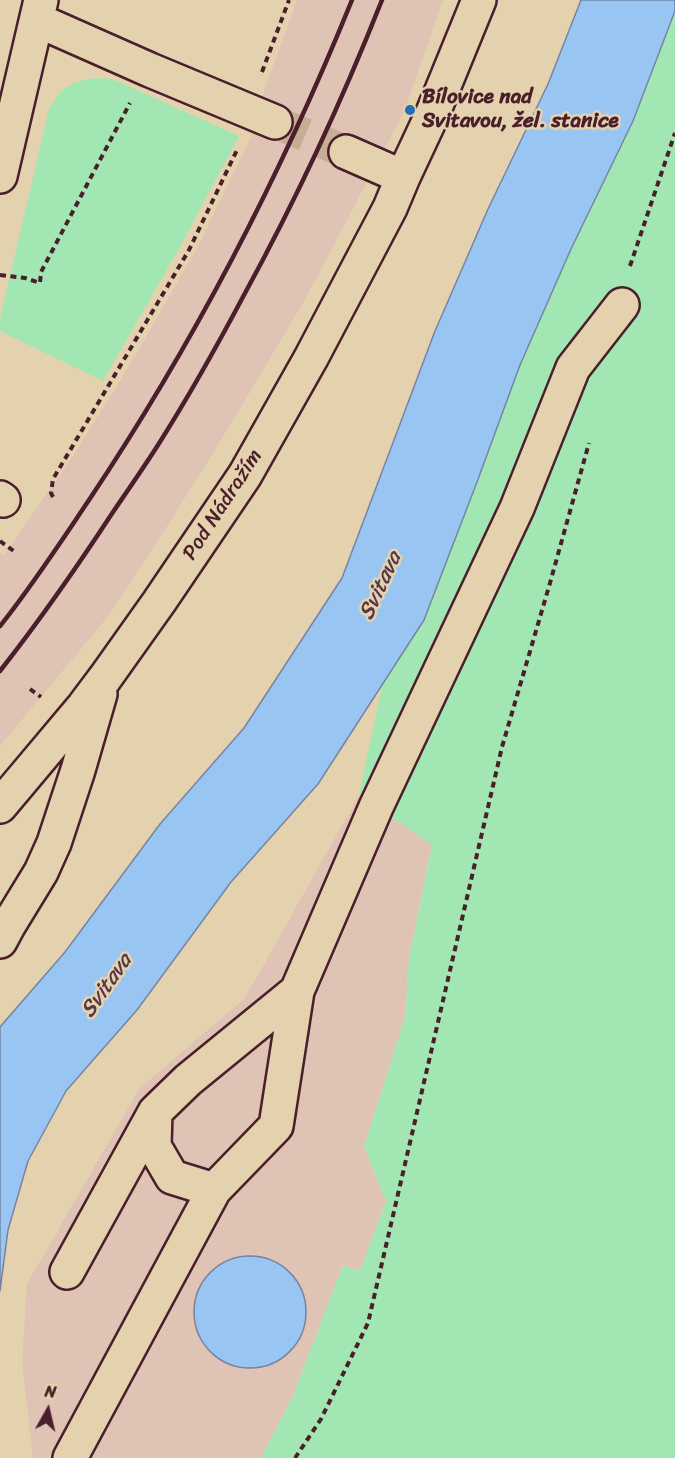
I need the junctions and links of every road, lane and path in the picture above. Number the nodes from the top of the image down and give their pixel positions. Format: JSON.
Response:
{"nodes":[{"id":1,"x":289,"y":0,"type":"edge"},
{"id":2,"x":479,"y":0,"type":"edge"},
{"id":3,"x":39,"y":10,"type":"edge"},
{"id":4,"x":135,"y":95,"type":"dead end"},
{"id":5,"x":261,"y":116,"type":"junction"},
{"id":6,"x":675,"y":133,"type":"edge"},
{"id":7,"x":346,"y":152,"type":"tunnel mouth"},
{"id":8,"x":0,"y":176,"type":"edge"},
{"id":9,"x":403,"y":177,"type":"junction"},
{"id":10,"x":0,"y":275,"type":"edge"},
{"id":11,"x":622,"y":305,"type":"joint"},
{"id":12,"x":590,"y":439,"type":"dead end"},
{"id":13,"x":53,"y":498,"type":"dead end"},
{"id":14,"x":0,"y":541,"type":"edge"},
{"id":15,"x":15,"y":552,"type":"dead end"},
{"id":16,"x":105,"y":678,"type":"junction"},
{"id":17,"x":0,"y":806,"type":"edge"},
{"id":18,"x":0,"y":941,"type":"edge"},
{"id":19,"x":297,"y":991,"type":"junction"},
{"id":20,"x":155,"y":1112,"type":"junction"},
{"id":21,"x":214,"y":1190,"type":"junction"},
{"id":22,"x":67,"y":1272,"type":"dead end"},
{"id":23,"x":70,"y":1458,"type":"edge"},
{"id":24,"x":295,"y":1458,"type":"edge"}],
"edges":[{"from":1,"to":5,"type":"path"},
{"from":2,"to":9,"type":"street","name":"Pod Nádražím"},
{"from":3,"to":5,"type":"street"},
{"from":3,"to":8,"type":"street"},
{"from":4,"to":10,"type":"path"},
{"from":5,"to":13,"type":"path"},
{"from":6,"to":11,"type":"path"},
{"from":7,"to":9,"type":"street"},
{"from":9,"to":16,"type":"street","name":"Pod Nádražím"},
{"from":11,"to":19,"type":"street"},
{"from":12,"to":24,"type":"path"},
{"from":14,"to":15,"type":"path"},
{"from":16,"to":17,"type":"street","name":"Pod Nádražím"},
{"from":16,"to":18,"type":"street"},
{"from":19,"to":20,"type":"street"},
{"from":19,"to":21,"type":"street"},
{"from":20,"to":21,"type":"street"},
{"from":20,"to":22,"type":"street"},
{"from":21,"to":23,"type":"street"}]}
